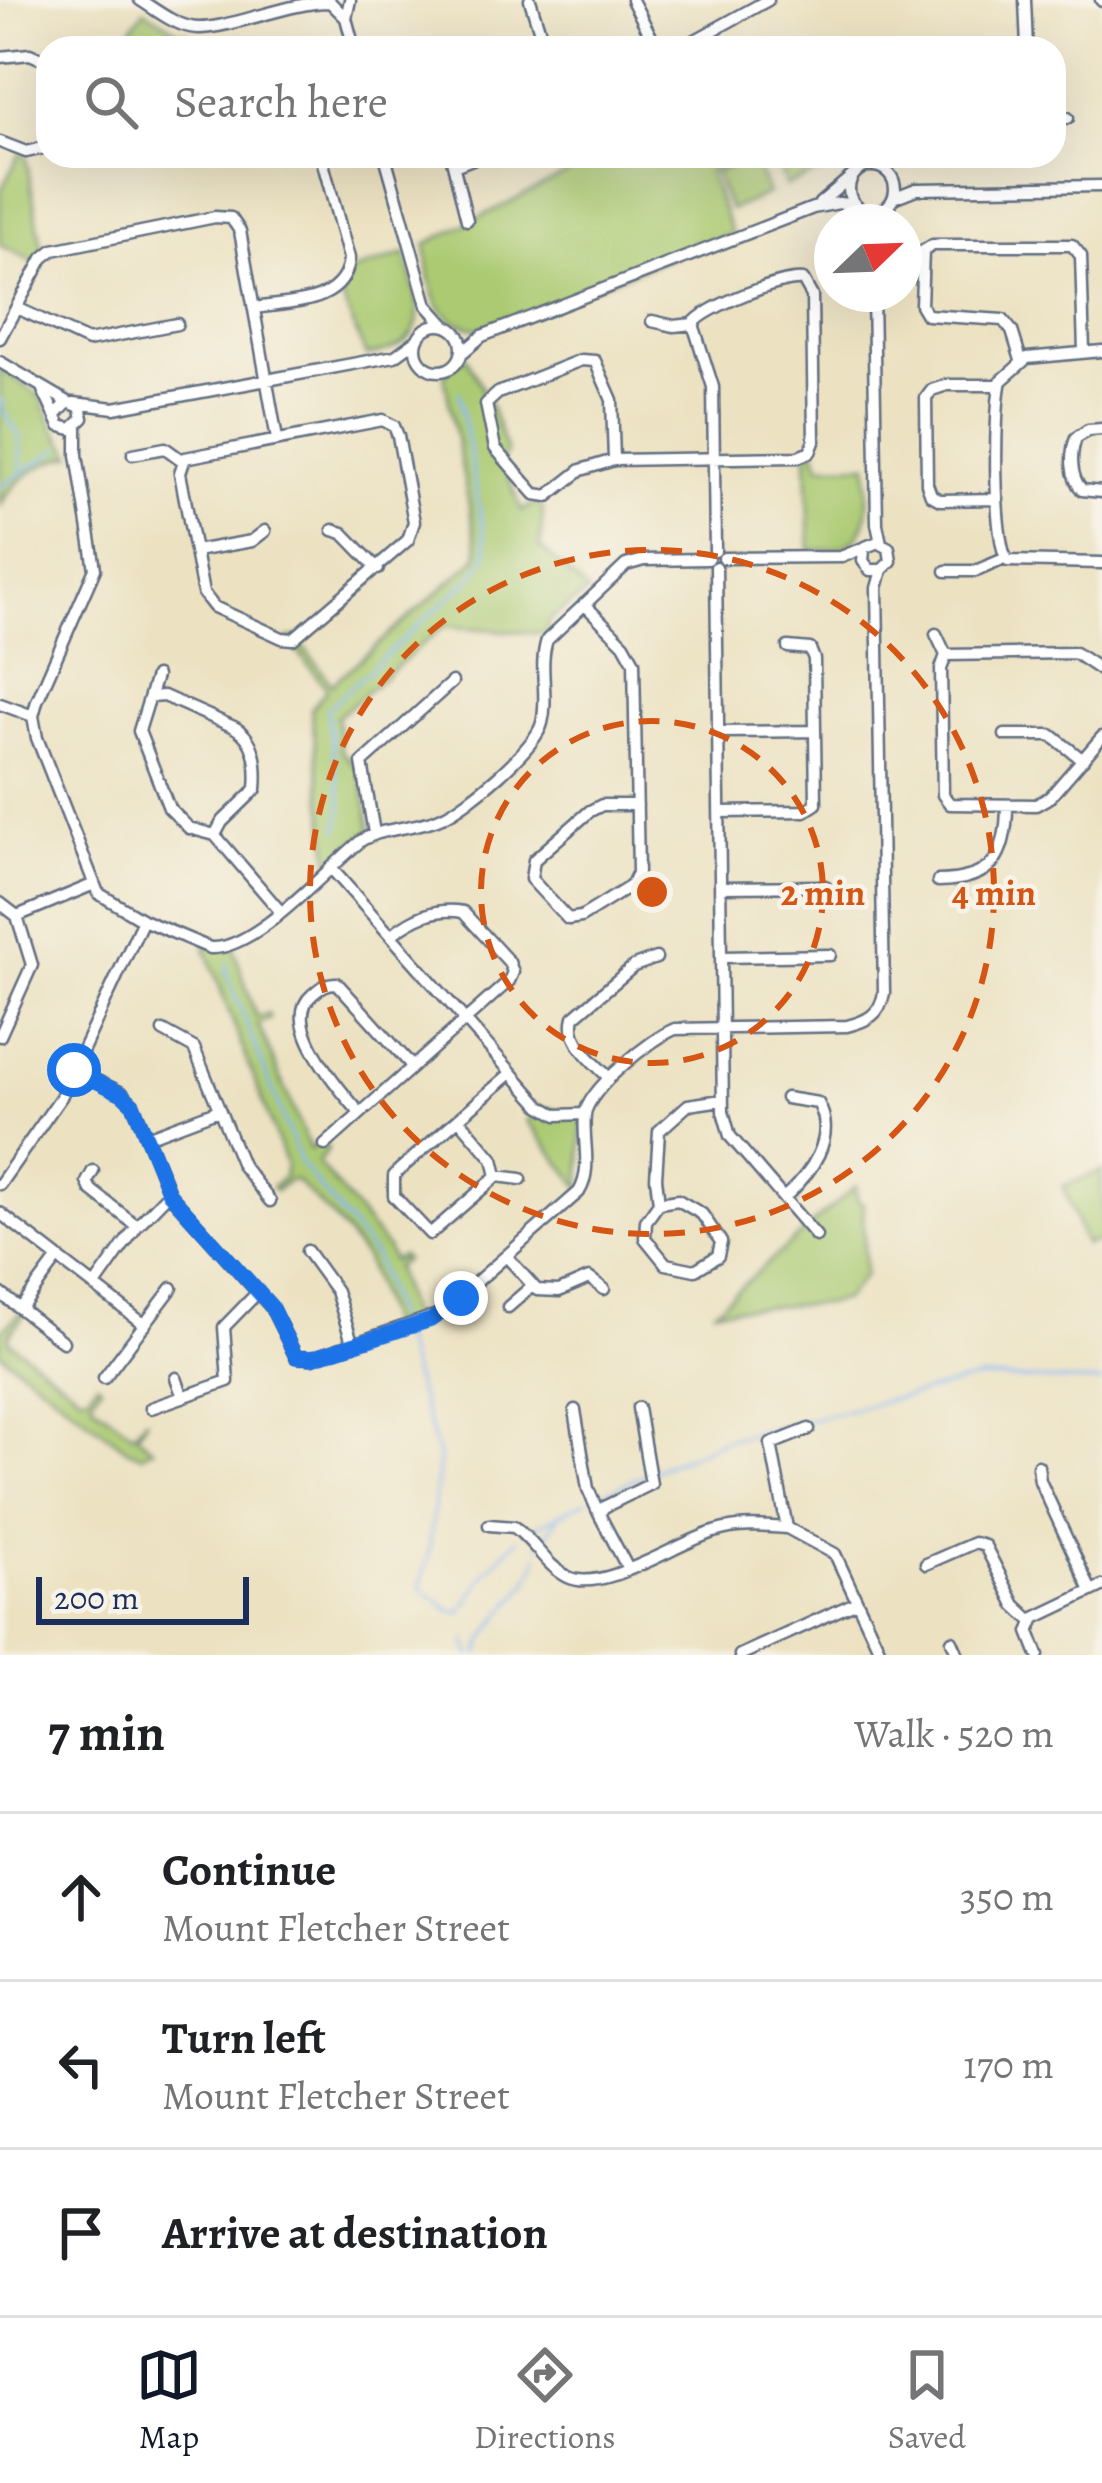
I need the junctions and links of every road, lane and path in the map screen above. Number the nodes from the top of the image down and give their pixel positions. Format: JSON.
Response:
{"nodes":[{"id":1,"x":140,"y":0,"type":"edge"},
{"id":2,"x":350,"y":0,"type":"edge"},
{"id":3,"x":530,"y":0,"type":"edge"},
{"id":4,"x":632,"y":0,"type":"edge"},
{"id":5,"x":768,"y":0,"type":"edge"},
{"id":6,"x":1025,"y":0,"type":"edge"},
{"id":7,"x":309,"y":1,"type":"edge"},
{"id":8,"x":330,"y":2,"type":"edge"},
{"id":9,"x":745,"y":6,"type":"edge"},
{"id":10,"x":346,"y":18,"type":"junction"},
{"id":11,"x":195,"y":29,"type":"junction"},
{"id":12,"x":195,"y":36,"type":"edge"},
{"id":13,"x":351,"y":36,"type":"edge"},
{"id":14,"x":541,"y":36,"type":"edge"},
{"id":15,"x":651,"y":36,"type":"edge"},
{"id":16,"x":699,"y":36,"type":"edge"},
{"id":17,"x":1026,"y":36,"type":"edge"},
{"id":18,"x":0,"y":57,"type":"edge"},
{"id":19,"x":36,"y":57,"type":"edge"},
{"id":20,"x":0,"y":142,"type":"edge"},
{"id":21,"x":36,"y":149,"type":"edge"},
{"id":22,"x":323,"y":168,"type":"edge"},
{"id":23,"x":388,"y":168,"type":"edge"},
{"id":24,"x":455,"y":168,"type":"edge"},
{"id":25,"x":868,"y":168,"type":"edge"},
{"id":26,"x":875,"y":168,"type":"edge"},
{"id":27,"x":854,"y":175,"type":"junction"},
{"id":28,"x":891,"y":177,"type":"junction"},
{"id":29,"x":1102,"y":186,"type":"edge"},
{"id":30,"x":916,"y":189,"type":"junction"},
{"id":31,"x":893,"y":198,"type":"junction"},
{"id":32,"x":861,"y":204,"type":"edge"},
{"id":33,"x":884,"y":204,"type":"edge"},
{"id":34,"x":813,"y":208,"type":"joint"},
{"id":35,"x":467,"y":220,"type":"dead end"},
{"id":36,"x":427,"y":305,"type":"junction"},
{"id":37,"x":16,"y":308,"type":"junction"},
{"id":38,"x":254,"y":308,"type":"junction"},
{"id":39,"x":873,"y":312,"type":"edge"},
{"id":40,"x":652,"y":321,"type":"dead end"},
{"id":41,"x":177,"y":323,"type":"dead end"},
{"id":42,"x":693,"y":324,"type":"junction"},
{"id":43,"x":450,"y":328,"type":"junction"},
{"id":44,"x":420,"y":335,"type":"junction"},
{"id":45,"x":482,"y":336,"type":"junction"},
{"id":46,"x":0,"y":338,"type":"edge"},
{"id":47,"x":1084,"y":351,"type":"junction"},
{"id":48,"x":1102,"y":351,"type":"edge"},
{"id":49,"x":461,"y":354,"type":"junction"},
{"id":50,"x":395,"y":356,"type":"junction"},
{"id":51,"x":1021,"y":360,"type":"junction"},
{"id":52,"x":0,"y":362,"type":"edge"},
{"id":53,"x":422,"y":364,"type":"junction"},
{"id":54,"x":267,"y":380,"type":"junction"},
{"id":55,"x":1000,"y":385,"type":"junction"},
{"id":56,"x":43,"y":390,"type":"junction"},
{"id":57,"x":71,"y":403,"type":"junction"},
{"id":58,"x":113,"y":407,"type":"junction"},
{"id":59,"x":56,"y":415,"type":"junction"},
{"id":60,"x":75,"y":426,"type":"junction"},
{"id":61,"x":1102,"y":429,"type":"edge"},
{"id":62,"x":277,"y":439,"type":"junction"},
{"id":63,"x":133,"y":454,"type":"dead end"},
{"id":64,"x":614,"y":460,"type":"junction"},
{"id":65,"x":183,"y":461,"type":"junction"},
{"id":66,"x":714,"y":461,"type":"junction"},
{"id":67,"x":1102,"y":492,"type":"edge"},
{"id":68,"x":998,"y":499,"type":"junction"},
{"id":69,"x":333,"y":530,"type":"dead end"},
{"id":70,"x":265,"y":531,"type":"dead end"},
{"id":71,"x":195,"y":551,"type":"junction"},
{"id":72,"x":872,"y":557,"type":"junction"},
{"id":73,"x":716,"y":559,"type":"junction"},
{"id":74,"x":1004,"y":559,"type":"junction"},
{"id":75,"x":1102,"y":563,"type":"edge"},
{"id":76,"x":378,"y":569,"type":"junction"},
{"id":77,"x":946,"y":571,"type":"dead end"},
{"id":78,"x":584,"y":604,"type":"junction"},
{"id":79,"x":936,"y":634,"type":"dead end"},
{"id":80,"x":788,"y":647,"type":"dead end"},
{"id":81,"x":946,"y":655,"type":"junction"},
{"id":82,"x":1102,"y":671,"type":"edge"},
{"id":83,"x":156,"y":676,"type":"dead end"},
{"id":84,"x":452,"y":682,"type":"dead end"},
{"id":85,"x":150,"y":697,"type":"junction"},
{"id":86,"x":0,"y":704,"type":"edge"},
{"id":87,"x":33,"y":716,"type":"junction"},
{"id":88,"x":815,"y":730,"type":"junction"},
{"id":89,"x":719,"y":732,"type":"junction"},
{"id":90,"x":1005,"y":735,"type":"dead end"},
{"id":91,"x":1102,"y":737,"type":"edge"},
{"id":92,"x":1083,"y":760,"type":"junction"},
{"id":93,"x":637,"y":805,"type":"junction"},
{"id":94,"x":1007,"y":805,"type":"junction"},
{"id":95,"x":720,"y":812,"type":"junction"},
{"id":96,"x":374,"y":833,"type":"junction"},
{"id":97,"x":214,"y":835,"type":"junction"},
{"id":98,"x":332,"y":868,"type":"junction"},
{"id":99,"x":938,"y":881,"type":"dead end"},
{"id":100,"x":92,"y":885,"type":"junction"},
{"id":101,"x":825,"y":886,"type":"dead end"},
{"id":102,"x":721,"y":887,"type":"junction"},
{"id":103,"x":0,"y":903,"type":"edge"},
{"id":104,"x":280,"y":911,"type":"junction"},
{"id":105,"x":17,"y":916,"type":"junction"},
{"id":106,"x":143,"y":920,"type":"junction"},
{"id":107,"x":391,"y":935,"type":"junction"},
{"id":108,"x":830,"y":955,"type":"dead end"},
{"id":109,"x":723,"y":957,"type":"junction"},
{"id":110,"x":656,"y":958,"type":"dead end"},
{"id":111,"x":464,"y":1020,"type":"junction"},
{"id":112,"x":723,"y":1028,"type":"junction"},
{"id":113,"x":163,"y":1031,"type":"dead end"},
{"id":114,"x":0,"y":1036,"type":"edge"},
{"id":115,"x":412,"y":1066,"type":"junction"},
{"id":116,"x":74,"y":1070,"type":"junction"},
{"id":117,"x":510,"y":1074,"type":"junction"},
{"id":118,"x":609,"y":1078,"type":"junction"},
{"id":119,"x":786,"y":1098,"type":"dead end"},
{"id":120,"x":722,"y":1100,"type":"junction"},
{"id":121,"x":219,"y":1110,"type":"junction"},
{"id":122,"x":359,"y":1112,"type":"junction"},
{"id":123,"x":584,"y":1114,"type":"junction"},
{"id":124,"x":459,"y":1119,"type":"junction"},
{"id":125,"x":147,"y":1137,"type":"junction"},
{"id":126,"x":325,"y":1145,"type":"dead end"},
{"id":127,"x":93,"y":1171,"type":"dead end"},
{"id":128,"x":497,"y":1176,"type":"junction"},
{"id":129,"x":520,"y":1179,"type":"dead end"},
{"id":130,"x":0,"y":1184,"type":"edge"},
{"id":131,"x":169,"y":1193,"type":"junction"},
{"id":132,"x":785,"y":1197,"type":"junction"},
{"id":133,"x":270,"y":1201,"type":"dead end"},
{"id":134,"x":659,"y":1203,"type":"junction"},
{"id":135,"x":0,"y":1213,"type":"edge"},
{"id":136,"x":137,"y":1226,"type":"junction"},
{"id":137,"x":816,"y":1236,"type":"dead end"},
{"id":138,"x":307,"y":1250,"type":"dead end"},
{"id":139,"x":507,"y":1257,"type":"junction"},
{"id":140,"x":58,"y":1258,"type":"junction"},
{"id":141,"x":95,"y":1284,"type":"junction"},
{"id":142,"x":531,"y":1287,"type":"junction"},
{"id":143,"x":172,"y":1288,"type":"dead end"},
{"id":144,"x":604,"y":1289,"type":"dead end"},
{"id":145,"x":258,"y":1292,"type":"junction"},
{"id":146,"x":0,"y":1293,"type":"edge"},
{"id":147,"x":508,"y":1307,"type":"dead end"},
{"id":148,"x":21,"y":1308,"type":"junction"},
{"id":149,"x":145,"y":1325,"type":"junction"},
{"id":150,"x":63,"y":1342,"type":"dead end"},
{"id":151,"x":353,"y":1345,"type":"junction"},
{"id":152,"x":104,"y":1378,"type":"dead end"},
{"id":153,"x":176,"y":1378,"type":"dead end"},
{"id":154,"x":229,"y":1378,"type":"junction"},
{"id":155,"x":244,"y":1384,"type":"dead end"},
{"id":156,"x":183,"y":1397,"type":"junction"},
{"id":157,"x":151,"y":1408,"type":"dead end"},
{"id":158,"x":638,"y":1408,"type":"dead end"},
{"id":159,"x":575,"y":1410,"type":"dead end"},
{"id":160,"x":809,"y":1429,"type":"dead end"},
{"id":161,"x":1038,"y":1466,"type":"dead end"},
{"id":162,"x":599,"y":1514,"type":"junction"},
{"id":163,"x":489,"y":1525,"type":"dead end"},
{"id":164,"x":788,"y":1528,"type":"junction"},
{"id":165,"x":926,"y":1564,"type":"dead end"},
{"id":166,"x":627,"y":1567,"type":"junction"},
{"id":167,"x":1096,"y":1588,"type":"edge"},
{"id":168,"x":857,"y":1602,"type":"junction"},
{"id":169,"x":1033,"y":1622,"type":"junction"},
{"id":170,"x":952,"y":1641,"type":"dead end"},
{"id":171,"x":740,"y":1655,"type":"edge"},
{"id":172,"x":882,"y":1655,"type":"edge"},
{"id":173,"x":958,"y":1655,"type":"edge"},
{"id":174,"x":1038,"y":1655,"type":"edge"}],
"edges":[{"from":1,"to":11,"type":"street"},
{"from":2,"to":8,"type":"street"},
{"from":2,"to":10,"type":"street"},
{"from":3,"to":14,"type":"street"},
{"from":4,"to":15,"type":"street"},
{"from":5,"to":9,"type":"street"},
{"from":6,"to":17,"type":"street"},
{"from":7,"to":8,"type":"street"},
{"from":7,"to":11,"type":"street"},
{"from":8,"to":10,"type":"street"},
{"from":9,"to":16,"type":"street"},
{"from":10,"to":13,"type":"street"},
{"from":11,"to":12,"type":"street"},
{"from":18,"to":19,"type":"street"},
{"from":20,"to":21,"type":"street"},
{"from":22,"to":38,"type":"street"},
{"from":23,"to":36,"type":"street"},
{"from":24,"to":35,"type":"street"},
{"from":25,"to":27,"type":"street"},
{"from":26,"to":28,"type":"street"},
{"from":27,"to":32,"type":"street"},
{"from":27,"to":34,"type":"street"},
{"from":28,"to":30,"type":"street"},
{"from":28,"to":31,"type":"street"},
{"from":29,"to":30,"type":"street"},
{"from":30,"to":31,"type":"street"},
{"from":31,"to":33,"type":"street"},
{"from":34,"to":45,"type":"street"},
{"from":36,"to":43,"type":"street"},
{"from":36,"to":44,"type":"street"},
{"from":37,"to":38,"type":"street"},
{"from":37,"to":41,"type":"street"},
{"from":37,"to":46,"type":"street"},
{"from":38,"to":54,"type":"street"},
{"from":39,"to":72,"type":"street"},
{"from":40,"to":42,"type":"street"},
{"from":42,"to":66,"type":"street"},
{"from":42,"to":66,"type":"street"},
{"from":43,"to":44,"type":"street"},
{"from":43,"to":45,"type":"street"},
{"from":43,"to":49,"type":"street"},
{"from":44,"to":50,"type":"street"},
{"from":44,"to":53,"type":"street"},
{"from":45,"to":49,"type":"street"},
{"from":47,"to":48,"type":"street"},
{"from":47,"to":51,"type":"street"},
{"from":47,"to":51,"type":"street"},
{"from":49,"to":53,"type":"street"},
{"from":50,"to":53,"type":"street"},
{"from":50,"to":54,"type":"street"},
{"from":51,"to":55,"type":"street"},
{"from":52,"to":56,"type":"street"},
{"from":54,"to":58,"type":"street"},
{"from":54,"to":62,"type":"street"},
{"from":55,"to":68,"type":"street"},
{"from":55,"to":68,"type":"street"},
{"from":56,"to":57,"type":"street"},
{"from":56,"to":59,"type":"street"},
{"from":57,"to":58,"type":"street"},
{"from":57,"to":59,"type":"street"},
{"from":57,"to":60,"type":"street"},
{"from":58,"to":60,"type":"street"},
{"from":59,"to":60,"type":"street"},
{"from":60,"to":87,"type":"street"},
{"from":61,"to":67,"type":"street"},
{"from":62,"to":65,"type":"street"},
{"from":62,"to":76,"type":"street"},
{"from":63,"to":65,"type":"street"},
{"from":64,"to":64,"type":"street"},
{"from":64,"to":66,"type":"street"},
{"from":65,"to":71,"type":"street"},
{"from":66,"to":73,"type":"street"},
{"from":68,"to":74,"type":"street"},
{"from":69,"to":76,"type":"street"},
{"from":70,"to":71,"type":"street"},
{"from":71,"to":76,"type":"street"},
{"from":72,"to":73,"type":"street"},
{"from":72,"to":112,"type":"street"},
{"from":73,"to":78,"type":"street"},
{"from":73,"to":89,"type":"street"},
{"from":74,"to":75,"type":"street"},
{"from":74,"to":77,"type":"street"},
{"from":78,"to":93,"type":"street"},
{"from":78,"to":96,"type":"street"},
{"from":79,"to":81,"type":"street"},
{"from":80,"to":88,"type":"street"},
{"from":81,"to":82,"type":"street"},
{"from":81,"to":94,"type":"street"},
{"from":83,"to":85,"type":"street"},
{"from":84,"to":96,"type":"street"},
{"from":85,"to":97,"type":"street"},
{"from":85,"to":97,"type":"street"},
{"from":86,"to":87,"type":"street"},
{"from":87,"to":100,"type":"street"},
{"from":88,"to":89,"type":"street"},
{"from":88,"to":95,"type":"street"},
{"from":89,"to":95,"type":"street"},
{"from":90,"to":92,"type":"street"},
{"from":91,"to":92,"type":"street"},
{"from":92,"to":94,"type":"street"},
{"from":93,"to":93,"type":"street"},
{"from":94,"to":99,"type":"street"},
{"from":95,"to":102,"type":"street"},
{"from":96,"to":98,"type":"street"},
{"from":97,"to":104,"type":"street"},
{"from":98,"to":104,"type":"street"},
{"from":98,"to":107,"type":"street"},
{"from":100,"to":105,"type":"street"},
{"from":100,"to":106,"type":"street"},
{"from":101,"to":102,"type":"street"},
{"from":102,"to":109,"type":"street"},
{"from":103,"to":105,"type":"street"},
{"from":104,"to":106,"type":"street"},
{"from":105,"to":114,"type":"street"},
{"from":106,"to":116,"type":"street"},
{"from":107,"to":111,"type":"street"},
{"from":107,"to":111,"type":"street"},
{"from":108,"to":109,"type":"street"},
{"from":109,"to":112,"type":"street"},
{"from":110,"to":118,"type":"street"},
{"from":111,"to":115,"type":"street"},
{"from":111,"to":117,"type":"street"},
{"from":112,"to":118,"type":"street"},
{"from":112,"to":120,"type":"street"},
{"from":113,"to":121,"type":"street"},
{"from":115,"to":122,"type":"street"},
{"from":115,"to":122,"type":"street"},
{"from":116,"to":125,"type":"street"},
{"from":116,"to":130,"type":"street"},
{"from":117,"to":123,"type":"street"},
{"from":117,"to":124,"type":"street"},
{"from":118,"to":123,"type":"street"},
{"from":119,"to":132,"type":"street"},
{"from":120,"to":132,"type":"street"},
{"from":120,"to":134,"type":"street"},
{"from":121,"to":125,"type":"street"},
{"from":121,"to":133,"type":"street"},
{"from":122,"to":126,"type":"street"},
{"from":123,"to":139,"type":"street"},
{"from":124,"to":128,"type":"street"},
{"from":124,"to":128,"type":"street"},
{"from":125,"to":131,"type":"street"},
{"from":127,"to":136,"type":"street"},
{"from":128,"to":129,"type":"street"},
{"from":131,"to":136,"type":"street"},
{"from":131,"to":145,"type":"street"},
{"from":132,"to":137,"type":"street"},
{"from":134,"to":134,"type":"street"},
{"from":135,"to":140,"type":"street"},
{"from":136,"to":141,"type":"street"},
{"from":138,"to":151,"type":"street"},
{"from":139,"to":142,"type":"street"},
{"from":139,"to":151,"type":"street"},
{"from":140,"to":141,"type":"street"},
{"from":140,"to":148,"type":"street"},
{"from":141,"to":149,"type":"street"},
{"from":142,"to":144,"type":"street"},
{"from":142,"to":147,"type":"street"},
{"from":143,"to":149,"type":"street"},
{"from":145,"to":151,"type":"street"},
{"from":145,"to":154,"type":"street"},
{"from":146,"to":148,"type":"street"},
{"from":148,"to":150,"type":"street"},
{"from":149,"to":152,"type":"street"},
{"from":153,"to":156,"type":"street"},
{"from":154,"to":155,"type":"street"},
{"from":154,"to":156,"type":"street"},
{"from":156,"to":157,"type":"street"},
{"from":158,"to":162,"type":"street"},
{"from":159,"to":162,"type":"street"},
{"from":160,"to":164,"type":"street"},
{"from":161,"to":167,"type":"street"},
{"from":162,"to":166,"type":"street"},
{"from":163,"to":166,"type":"street"},
{"from":164,"to":166,"type":"street"},
{"from":164,"to":168,"type":"street"},
{"from":165,"to":169,"type":"street"},
{"from":167,"to":169,"type":"street"},
{"from":168,"to":171,"type":"street"},
{"from":168,"to":172,"type":"street"},
{"from":169,"to":174,"type":"street"},
{"from":170,"to":173,"type":"street"}]}
